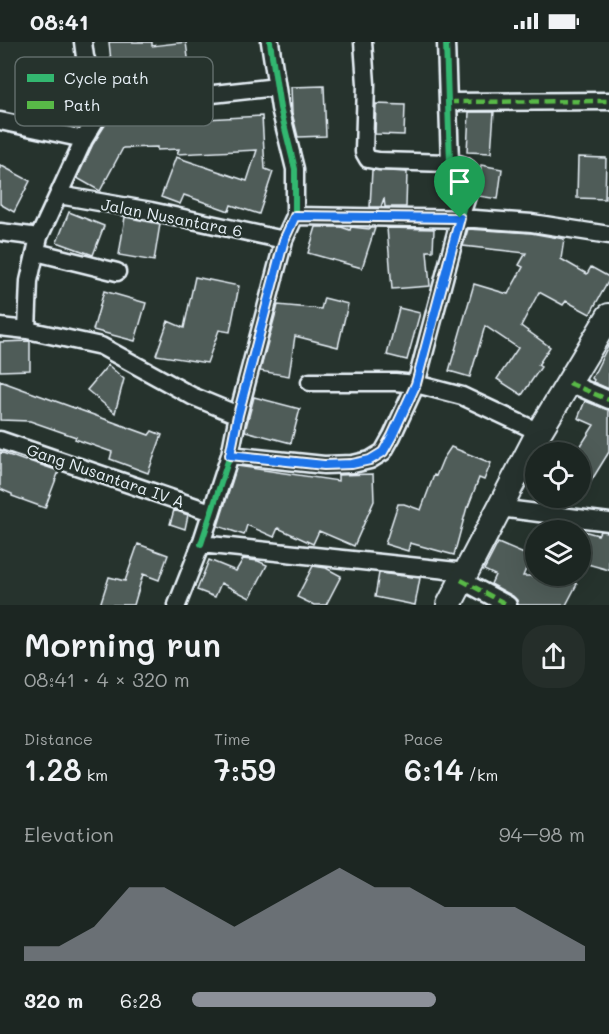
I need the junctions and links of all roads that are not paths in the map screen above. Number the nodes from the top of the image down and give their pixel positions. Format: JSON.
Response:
{"nodes":[{"id":1,"x":83,"y":42,"type":"edge"},
{"id":2,"x":270,"y":42,"type":"edge"},
{"id":3,"x":363,"y":42,"type":"edge"},
{"id":4,"x":446,"y":42,"type":"edge"},
{"id":5,"x":85,"y":57,"type":"edge"},
{"id":6,"x":277,"y":87,"type":"junction"},
{"id":7,"x":213,"y":94,"type":"edge"},
{"id":8,"x":609,"y":101,"type":"edge"},
{"id":9,"x":449,"y":102,"type":"junction"},
{"id":10,"x":0,"y":121,"type":"edge"},
{"id":11,"x":15,"y":124,"type":"edge"},
{"id":12,"x":23,"y":126,"type":"edge"},
{"id":13,"x":92,"y":126,"type":"edge"},
{"id":14,"x":84,"y":139,"type":"junction"},
{"id":15,"x":450,"y":163,"type":"junction"},
{"id":16,"x":58,"y":195,"type":"junction"},
{"id":17,"x":295,"y":216,"type":"junction"},
{"id":18,"x":460,"y":218,"type":"junction"},
{"id":19,"x":0,"y":232,"type":"edge"},
{"id":20,"x":609,"y":235,"type":"edge"},
{"id":21,"x":284,"y":240,"type":"junction"},
{"id":22,"x":37,"y":244,"type":"junction"},
{"id":23,"x":117,"y":273,"type":"dead end"},
{"id":24,"x":609,"y":316,"type":"edge"},
{"id":25,"x":0,"y":327,"type":"edge"},
{"id":26,"x":27,"y":330,"type":"junction"},
{"id":27,"x":310,"y":382,"type":"dead end"},
{"id":28,"x":569,"y":382,"type":"junction"},
{"id":29,"x":416,"y":384,"type":"junction"},
{"id":30,"x":609,"y":400,"type":"edge"},
{"id":31,"x":238,"y":415,"type":"junction"},
{"id":32,"x":539,"y":432,"type":"junction"},
{"id":33,"x":0,"y":440,"type":"edge"},
{"id":34,"x":230,"y":455,"type":"junction"},
{"id":35,"x":499,"y":508,"type":"junction"},
{"id":36,"x":211,"y":512,"type":"junction"},
{"id":37,"x":609,"y":522,"type":"edge"},
{"id":38,"x":201,"y":544,"type":"junction"},
{"id":39,"x":464,"y":576,"type":"junction"},
{"id":40,"x":177,"y":605,"type":"edge"},
{"id":41,"x":449,"y":605,"type":"edge"},
{"id":42,"x":508,"y":605,"type":"edge"}],
"edges":[{"from":1,"to":5,"type":"street"},
{"from":2,"to":6,"type":"street"},
{"from":3,"to":15,"type":"street"},
{"from":4,"to":9,"type":"street"},
{"from":6,"to":7,"type":"street"},
{"from":6,"to":17,"type":"street"},
{"from":8,"to":9,"type":"street"},
{"from":9,"to":15,"type":"street"},
{"from":10,"to":11,"type":"street"},
{"from":12,"to":14,"type":"street"},
{"from":13,"to":14,"type":"street"},
{"from":14,"to":16,"type":"street"},
{"from":15,"to":18,"type":"street"},
{"from":16,"to":21,"type":"street","name":"Jalan Nusantara 6"},
{"from":16,"to":22,"type":"street"},
{"from":17,"to":18,"type":"street"},
{"from":17,"to":21,"type":"street"},
{"from":18,"to":20,"type":"street"},
{"from":18,"to":29,"type":"street"},
{"from":19,"to":22,"type":"street"},
{"from":21,"to":31,"type":"street"},
{"from":22,"to":23,"type":"street"},
{"from":22,"to":26,"type":"street"},
{"from":24,"to":28,"type":"street"},
{"from":25,"to":26,"type":"street"},
{"from":26,"to":31,"type":"street"},
{"from":27,"to":29,"type":"street"},
{"from":28,"to":30,"type":"street"},
{"from":28,"to":32,"type":"street"},
{"from":29,"to":32,"type":"street"},
{"from":29,"to":34,"type":"street"},
{"from":31,"to":34,"type":"street"},
{"from":32,"to":35,"type":"street"},
{"from":33,"to":36,"type":"street","name":"Gang Nusantara IV A"},
{"from":34,"to":36,"type":"street"},
{"from":35,"to":37,"type":"street"},
{"from":35,"to":39,"type":"street"},
{"from":36,"to":38,"type":"street"},
{"from":38,"to":39,"type":"street"},
{"from":38,"to":40,"type":"street"},
{"from":39,"to":41,"type":"street"},
{"from":39,"to":42,"type":"street"}]}
